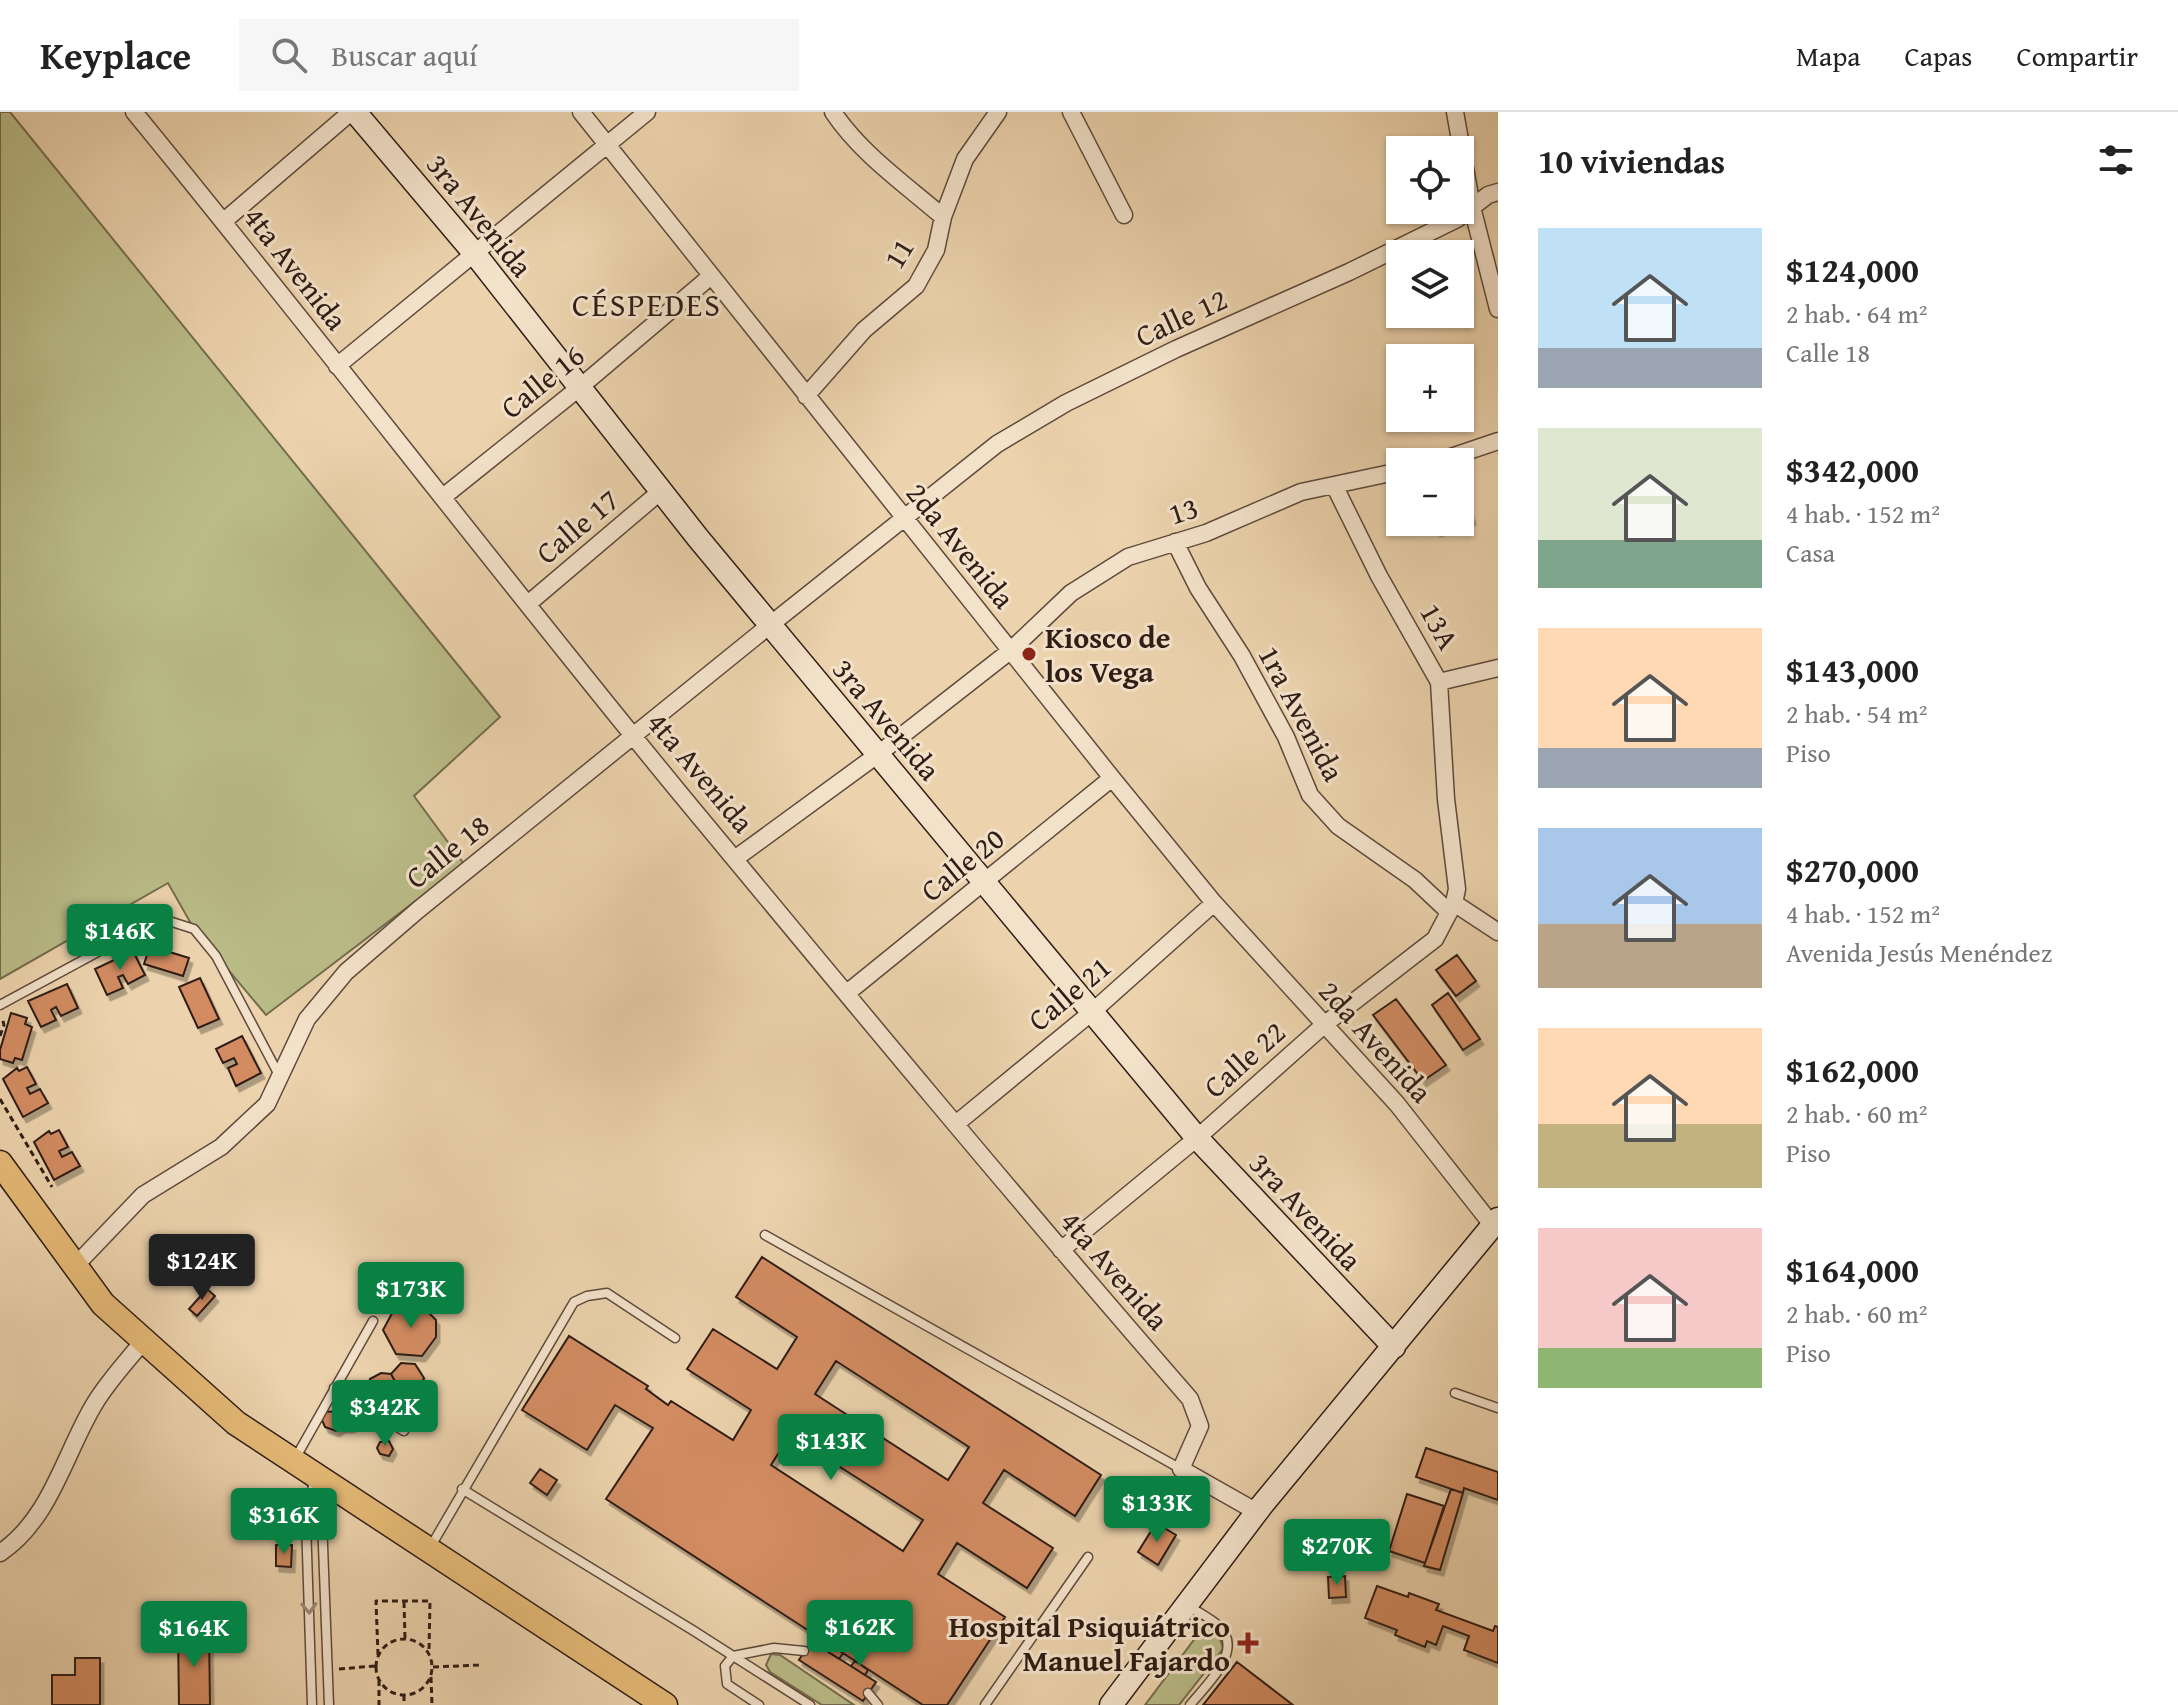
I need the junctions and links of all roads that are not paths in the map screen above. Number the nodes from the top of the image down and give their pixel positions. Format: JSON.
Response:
{"nodes":[{"id":1,"x":134,"y":112,"type":"edge"},
{"id":2,"x":353,"y":112,"type":"edge"},
{"id":3,"x":581,"y":112,"type":"edge"},
{"id":4,"x":647,"y":112,"type":"edge"},
{"id":5,"x":833,"y":112,"type":"edge"},
{"id":6,"x":998,"y":112,"type":"edge"},
{"id":7,"x":1071,"y":112,"type":"edge"},
{"id":8,"x":1455,"y":112,"type":"edge"},
{"id":9,"x":1459,"y":136,"type":"edge"},
{"id":10,"x":608,"y":145,"type":"junction"},
{"id":11,"x":1498,"y":192,"type":"edge"},
{"id":12,"x":1474,"y":206,"type":"edge"},
{"id":13,"x":1124,"y":215,"type":"dead end"},
{"id":14,"x":1474,"y":215,"type":"edge"},
{"id":15,"x":943,"y":217,"type":"junction"},
{"id":16,"x":224,"y":221,"type":"junction"},
{"id":17,"x":1447,"y":224,"type":"edge"},
{"id":18,"x":475,"y":254,"type":"junction"},
{"id":19,"x":711,"y":276,"type":"junction"},
{"id":20,"x":1498,"y":309,"type":"edge"},
{"id":21,"x":337,"y":366,"type":"junction"},
{"id":22,"x":579,"y":388,"type":"junction"},
{"id":23,"x":806,"y":396,"type":"junction"},
{"id":24,"x":1498,"y":441,"type":"edge"},
{"id":25,"x":1474,"y":449,"type":"edge"},
{"id":26,"x":1386,"y":474,"type":"edge"},
{"id":27,"x":1334,"y":485,"type":"junction"},
{"id":28,"x":661,"y":491,"type":"junction"},
{"id":29,"x":443,"y":497,"type":"junction"},
{"id":30,"x":904,"y":520,"type":"junction"},
{"id":31,"x":1175,"y":542,"type":"junction"},
{"id":32,"x":529,"y":603,"type":"junction"},
{"id":33,"x":770,"y":625,"type":"junction"},
{"id":34,"x":1010,"y":651,"type":"junction"},
{"id":35,"x":1498,"y":668,"type":"edge"},
{"id":36,"x":1439,"y":682,"type":"junction"},
{"id":37,"x":634,"y":736,"type":"junction"},
{"id":38,"x":877,"y":755,"type":"junction"},
{"id":39,"x":1112,"y":778,"type":"junction"},
{"id":40,"x":736,"y":858,"type":"junction"},
{"id":41,"x":984,"y":883,"type":"junction"},
{"id":42,"x":1214,"y":903,"type":"junction"},
{"id":43,"x":1452,"y":907,"type":"junction"},
{"id":44,"x":1498,"y":932,"type":"edge"},
{"id":45,"x":847,"y":993,"type":"junction"},
{"id":46,"x":0,"y":1005,"type":"edge"},
{"id":47,"x":1092,"y":1012,"type":"junction"},
{"id":48,"x":1325,"y":1024,"type":"junction"},
{"id":49,"x":280,"y":1078,"type":"junction"},
{"id":50,"x":957,"y":1123,"type":"junction"},
{"id":51,"x":1197,"y":1138,"type":"junction"},
{"id":52,"x":0,"y":1163,"type":"edge"},
{"id":53,"x":1495,"y":1222,"type":"edge"},
{"id":54,"x":765,"y":1235,"type":"dead end"},
{"id":55,"x":1061,"y":1250,"type":"junction"},
{"id":56,"x":75,"y":1266,"type":"junction"},
{"id":57,"x":373,"y":1321,"type":"dead end"},
{"id":58,"x":675,"y":1338,"type":"dead end"},
{"id":59,"x":145,"y":1339,"type":"junction"},
{"id":60,"x":1394,"y":1347,"type":"junction"},
{"id":61,"x":334,"y":1388,"type":"junction"},
{"id":62,"x":1455,"y":1393,"type":"dead end"},
{"id":63,"x":1498,"y":1408,"type":"edge"},
{"id":64,"x":404,"y":1431,"type":"dead end"},
{"id":65,"x":294,"y":1461,"type":"junction"},
{"id":66,"x":1181,"y":1469,"type":"junction"},
{"id":67,"x":322,"y":1480,"type":"junction"},
{"id":68,"x":462,"y":1489,"type":"junction"},
{"id":69,"x":1257,"y":1512,"type":"junction"},
{"id":70,"x":429,"y":1550,"type":"junction"},
{"id":71,"x":0,"y":1553,"type":"edge"},
{"id":72,"x":1088,"y":1557,"type":"dead end"},
{"id":73,"x":1187,"y":1605,"type":"junction"},
{"id":74,"x":804,"y":1651,"type":"dead end"},
{"id":75,"x":733,"y":1656,"type":"junction"},
{"id":76,"x":868,"y":1693,"type":"dead end"},
{"id":77,"x":312,"y":1705,"type":"edge"},
{"id":78,"x":329,"y":1705,"type":"edge"},
{"id":79,"x":665,"y":1705,"type":"edge"},
{"id":80,"x":759,"y":1705,"type":"edge"},
{"id":81,"x":810,"y":1705,"type":"edge"},
{"id":82,"x":878,"y":1705,"type":"edge"},
{"id":83,"x":985,"y":1705,"type":"edge"},
{"id":84,"x":1111,"y":1705,"type":"edge"},
{"id":85,"x":1190,"y":1705,"type":"edge"}],
"edges":[{"from":1,"to":16,"type":"street","name":"4ta Avenida"},
{"from":2,"to":16,"type":"street"},
{"from":2,"to":18,"type":"street","name":"3ra Avenida"},
{"from":3,"to":10,"type":"street","name":"2da Avenida"},
{"from":4,"to":10,"type":"street"},
{"from":5,"to":15,"type":"street"},
{"from":6,"to":15,"type":"street","name":"11"},
{"from":7,"to":13,"type":"street"},
{"from":8,"to":9,"type":"street"},
{"from":10,"to":18,"type":"street"},
{"from":10,"to":19,"type":"street","name":"2da Avenida"},
{"from":11,"to":12,"type":"street","name":"Calle 12"},
{"from":14,"to":20,"type":"street"},
{"from":15,"to":23,"type":"street","name":"11"},
{"from":16,"to":21,"type":"street","name":"4ta Avenida"},
{"from":17,"to":30,"type":"street","name":"Calle 12"},
{"from":18,"to":21,"type":"street"},
{"from":18,"to":22,"type":"street","name":"3ra Avenida"},
{"from":19,"to":22,"type":"street","name":"Calle 16"},
{"from":19,"to":23,"type":"street","name":"2da Avenida"},
{"from":21,"to":29,"type":"street","name":"4ta Avenida"},
{"from":22,"to":28,"type":"street","name":"3ra Avenida"},
{"from":22,"to":29,"type":"street","name":"Calle 16"},
{"from":23,"to":30,"type":"street","name":"2da Avenida"},
{"from":24,"to":25,"type":"street"},
{"from":26,"to":27,"type":"street","name":"13"},
{"from":27,"to":31,"type":"street","name":"13"},
{"from":27,"to":36,"type":"street","name":"13A"},
{"from":28,"to":32,"type":"street","name":"Calle 17"},
{"from":28,"to":33,"type":"street","name":"3ra Avenida"},
{"from":29,"to":32,"type":"street","name":"4ta Avenida"},
{"from":30,"to":33,"type":"street","name":"Calle 18"},
{"from":30,"to":34,"type":"street","name":"2da Avenida"},
{"from":31,"to":34,"type":"street","name":"13"},
{"from":31,"to":43,"type":"street","name":"1ra Avenida"},
{"from":32,"to":37,"type":"street","name":"4ta Avenida"},
{"from":33,"to":37,"type":"street","name":"Calle 18"},
{"from":33,"to":38,"type":"street","name":"3ra Avenida"},
{"from":34,"to":38,"type":"street","name":"13"},
{"from":34,"to":39,"type":"street","name":"2da Avenida"},
{"from":35,"to":36,"type":"street"},
{"from":36,"to":43,"type":"street","name":"13A"},
{"from":37,"to":40,"type":"street","name":"4ta Avenida"},
{"from":37,"to":49,"type":"street","name":"Calle 18"},
{"from":38,"to":40,"type":"street","name":"13"},
{"from":38,"to":41,"type":"street","name":"3ra Avenida"},
{"from":39,"to":41,"type":"street","name":"Calle 20"},
{"from":39,"to":42,"type":"street","name":"2da Avenida"},
{"from":40,"to":45,"type":"street","name":"4ta Avenida"},
{"from":41,"to":45,"type":"street","name":"Calle 20"},
{"from":41,"to":47,"type":"street","name":"3ra Avenida"},
{"from":42,"to":47,"type":"street","name":"Calle 21"},
{"from":42,"to":48,"type":"street","name":"2da Avenida"},
{"from":43,"to":44,"type":"street","name":"1ra Avenida"},
{"from":43,"to":48,"type":"street","name":"Calle 22"},
{"from":45,"to":50,"type":"street","name":"4ta Avenida"},
{"from":46,"to":49,"type":"lane"},
{"from":47,"to":50,"type":"street","name":"Calle 21"},
{"from":47,"to":51,"type":"street","name":"3ra Avenida"},
{"from":48,"to":51,"type":"street","name":"Calle 22"},
{"from":48,"to":53,"type":"street","name":"2da Avenida"},
{"from":49,"to":56,"type":"street","name":"Calle 18"},
{"from":50,"to":55,"type":"street","name":"4ta Avenida"},
{"from":51,"to":55,"type":"street","name":"Calle 22"},
{"from":51,"to":60,"type":"street","name":"3ra Avenida"},
{"from":52,"to":56,"type":"main road"},
{"from":53,"to":60,"type":"street"},
{"from":54,"to":66,"type":"lane"},
{"from":55,"to":66,"type":"street","name":"4ta Avenida"},
{"from":56,"to":59,"type":"main road"},
{"from":57,"to":61,"type":"lane"},
{"from":58,"to":68,"type":"lane"},
{"from":59,"to":65,"type":"main road"},
{"from":59,"to":71,"type":"street"},
{"from":60,"to":69,"type":"street"},
{"from":61,"to":64,"type":"lane"},
{"from":61,"to":65,"type":"lane"},
{"from":62,"to":63,"type":"lane"},
{"from":65,"to":67,"type":"main road"},
{"from":66,"to":69,"type":"street"},
{"from":67,"to":70,"type":"main road"},
{"from":67,"to":77,"type":"lane","one_way":true},
{"from":67,"to":78,"type":"lane"},
{"from":68,"to":70,"type":"lane"},
{"from":68,"to":75,"type":"lane"},
{"from":69,"to":73,"type":"street"},
{"from":70,"to":79,"type":"main road"},
{"from":72,"to":83,"type":"lane"},
{"from":73,"to":84,"type":"street"},
{"from":73,"to":85,"type":"lane"},
{"from":74,"to":75,"type":"lane"},
{"from":75,"to":80,"type":"lane"},
{"from":75,"to":81,"type":"lane"},
{"from":76,"to":82,"type":"lane"}]}
